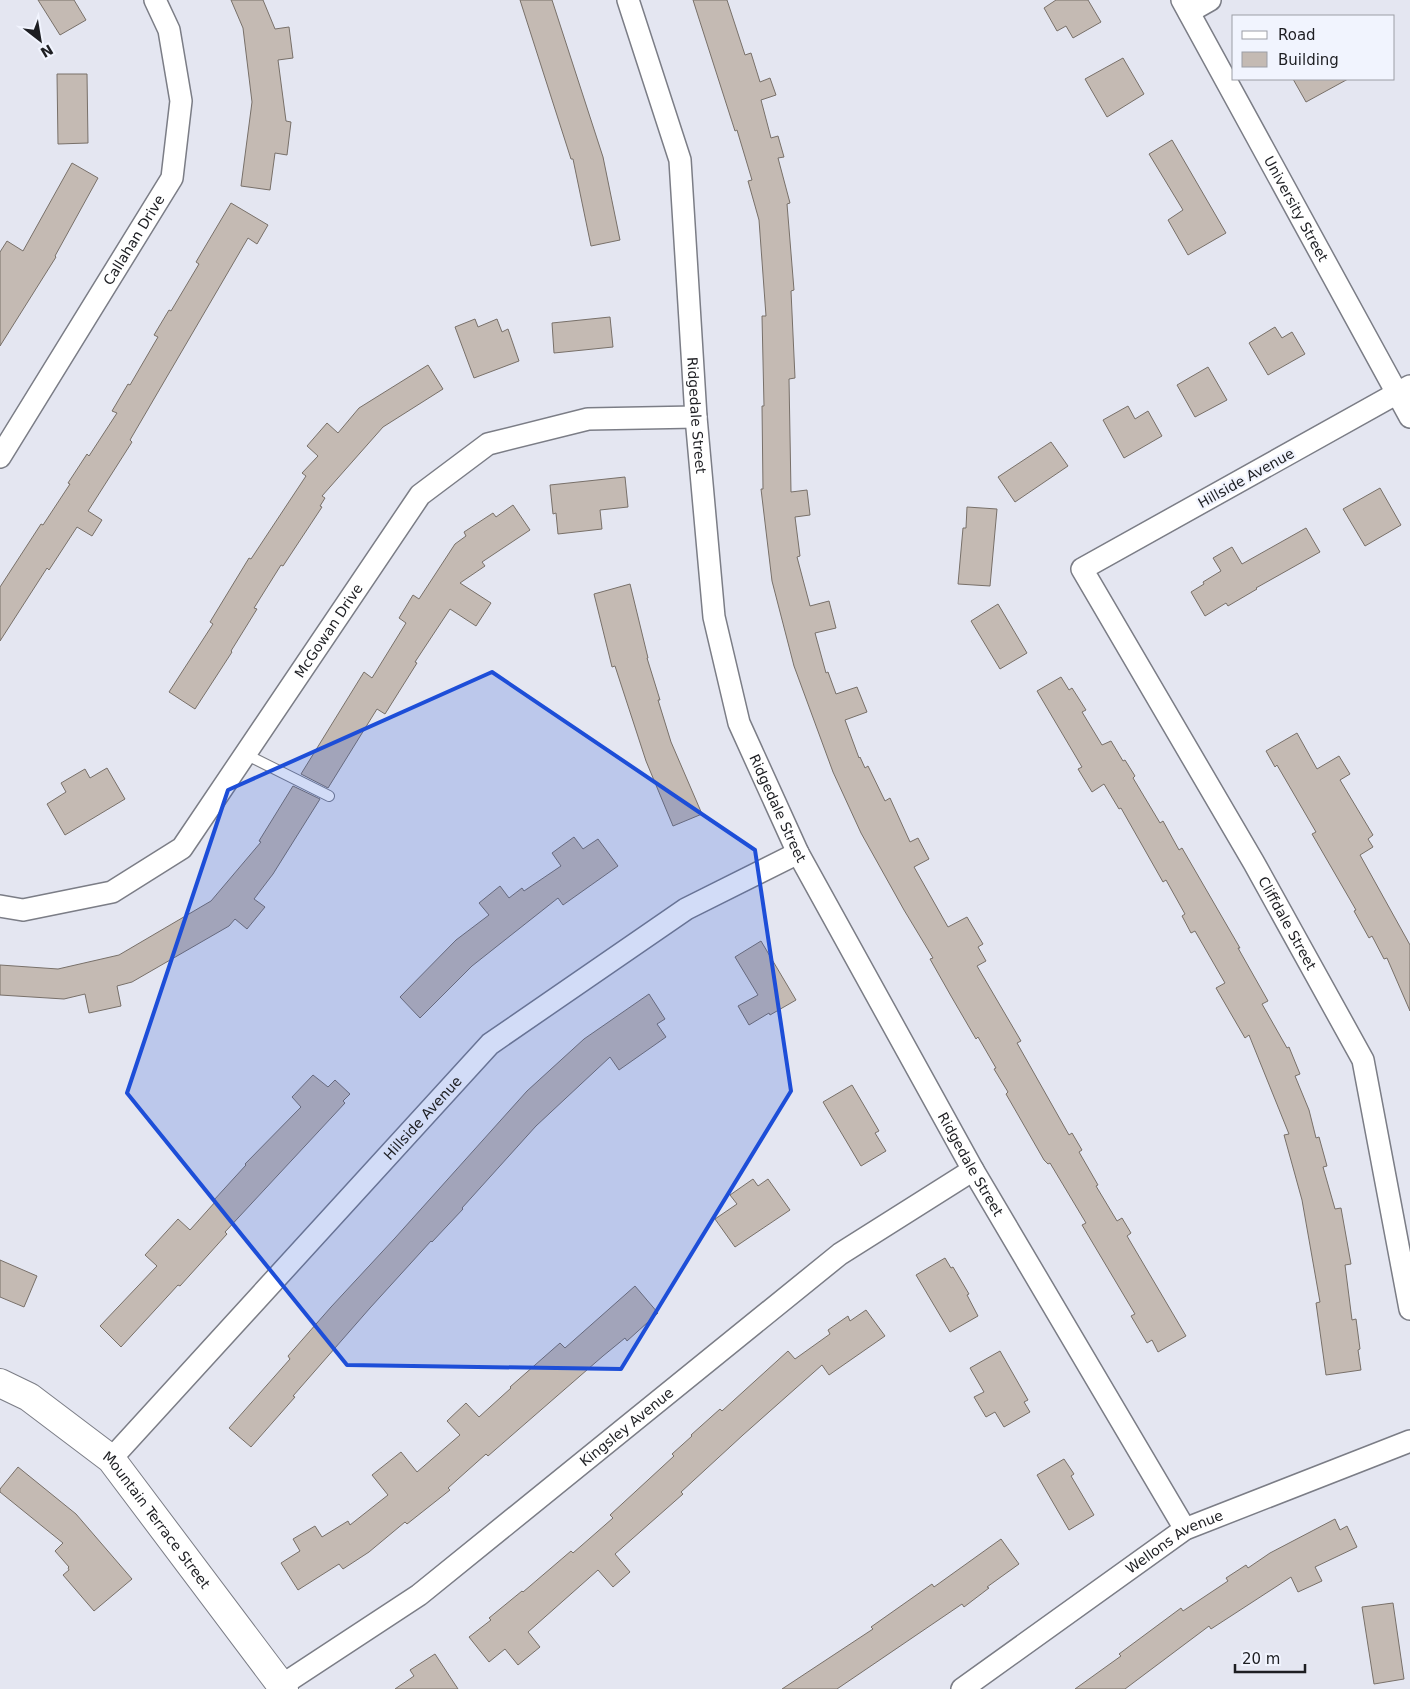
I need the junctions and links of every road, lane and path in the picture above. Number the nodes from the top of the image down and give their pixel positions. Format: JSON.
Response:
{"nodes":[{"id":1,"x":155,"y":0,"type":"edge"},
{"id":2,"x":628,"y":0,"type":"edge"},
{"id":3,"x":1210,"y":0,"type":"edge"},
{"id":4,"x":1185,"y":6,"type":"edge"},
{"id":5,"x":1403,"y":390,"type":"edge"},
{"id":6,"x":696,"y":417,"type":"junction"},
{"id":7,"x":1410,"y":417,"type":"edge"},
{"id":8,"x":0,"y":457,"type":"edge"},
{"id":9,"x":1082,"y":569,"type":"joint"},
{"id":10,"x":245,"y":754,"type":"junction"},
{"id":11,"x":329,"y":796,"type":"dead end"},
{"id":12,"x":798,"y":853,"type":"junction"},
{"id":13,"x":0,"y":906,"type":"edge"},
{"id":14,"x":973,"y":1170,"type":"junction"},
{"id":15,"x":1410,"y":1309,"type":"edge"},
{"id":16,"x":0,"y":1383,"type":"edge"},
{"id":17,"x":1410,"y":1441,"type":"edge"},
{"id":18,"x":112,"y":1459,"type":"junction"},
{"id":19,"x":1185,"y":1529,"type":"junction"},
{"id":20,"x":283,"y":1687,"type":"edge"},
{"id":21,"x":962,"y":1689,"type":"edge"}],
"edges":[{"from":1,"to":8,"type":"street","name":"Callahan Drive"},
{"from":2,"to":6,"type":"street","name":"Ridgedale Street"},
{"from":3,"to":4,"type":"street"},
{"from":4,"to":5,"type":"street","name":"University Street"},
{"from":5,"to":7,"type":"street","name":"University Street"},
{"from":5,"to":9,"type":"street","name":"Hillside Avenue"},
{"from":6,"to":10,"type":"street","name":"McGowan Drive"},
{"from":6,"to":12,"type":"street","name":"Ridgedale Street"},
{"from":9,"to":15,"type":"street","name":"Cliffdale Street"},
{"from":10,"to":11,"type":"lane"},
{"from":10,"to":13,"type":"street","name":"McGowan Drive"},
{"from":12,"to":14,"type":"street","name":"Ridgedale Street"},
{"from":12,"to":18,"type":"street","name":"Hillside Avenue"},
{"from":14,"to":19,"type":"street","name":"Ridgedale Street"},
{"from":14,"to":20,"type":"street","name":"Kingsley Avenue"},
{"from":16,"to":18,"type":"street","name":"Mountain Terrace Street"},
{"from":17,"to":19,"type":"street","name":"Wellons Avenue"},
{"from":18,"to":20,"type":"street","name":"Mountain Terrace Street"},
{"from":19,"to":21,"type":"street","name":"Wellons Avenue"}]}
